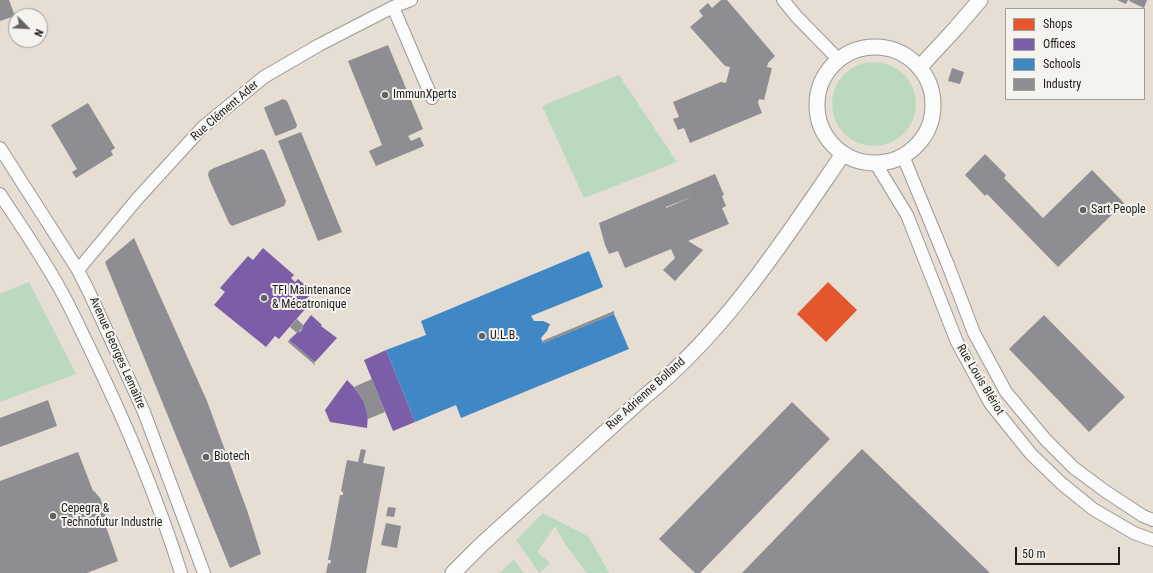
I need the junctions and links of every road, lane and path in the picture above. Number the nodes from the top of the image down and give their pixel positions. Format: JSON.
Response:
{"nodes":[{"id":1,"x":411,"y":0,"type":"edge"},
{"id":2,"x":783,"y":0,"type":"edge"},
{"id":3,"x":980,"y":0,"type":"edge"},
{"id":4,"x":394,"y":7,"type":"junction"},
{"id":5,"x":838,"y":59,"type":"junction"},
{"id":6,"x":920,"y":67,"type":"junction"},
{"id":7,"x":432,"y":98,"type":"dead end"},
{"id":8,"x":0,"y":148,"type":"edge"},
{"id":9,"x":843,"y":154,"type":"junction"},
{"id":10,"x":903,"y":156,"type":"junction"},
{"id":11,"x":876,"y":164,"type":"junction"},
{"id":12,"x":0,"y":194,"type":"edge"},
{"id":13,"x":78,"y":270,"type":"junction"},
{"id":14,"x":1153,"y":520,"type":"edge"},
{"id":15,"x":1153,"y":540,"type":"edge"},
{"id":16,"x":181,"y":573,"type":"edge"},
{"id":17,"x":204,"y":573,"type":"edge"},
{"id":18,"x":453,"y":573,"type":"edge"}],
"edges":[{"from":1,"to":4,"type":"street","name":"Rue Clément Ader"},
{"from":2,"to":5,"type":"street"},
{"from":3,"to":6,"type":"street"},
{"from":4,"to":7,"type":"street"},
{"from":4,"to":13,"type":"street","name":"Rue Clément Ader"},
{"from":5,"to":6,"type":"street"},
{"from":5,"to":9,"type":"street"},
{"from":6,"to":10,"type":"street"},
{"from":8,"to":13,"type":"street","name":"Avenue Georges Lemaître"},
{"from":9,"to":11,"type":"street"},
{"from":9,"to":18,"type":"street","name":"Rue Adrienne Bolland"},
{"from":10,"to":11,"type":"street"},
{"from":10,"to":14,"type":"street","name":"Rue Louis Blériot"},
{"from":11,"to":15,"type":"street","name":"Rue Louis Blériot"},
{"from":12,"to":16,"type":"street","name":"Avenue Georges Lemaître"},
{"from":13,"to":17,"type":"street","name":"Avenue Georges Lemaître"}]}
